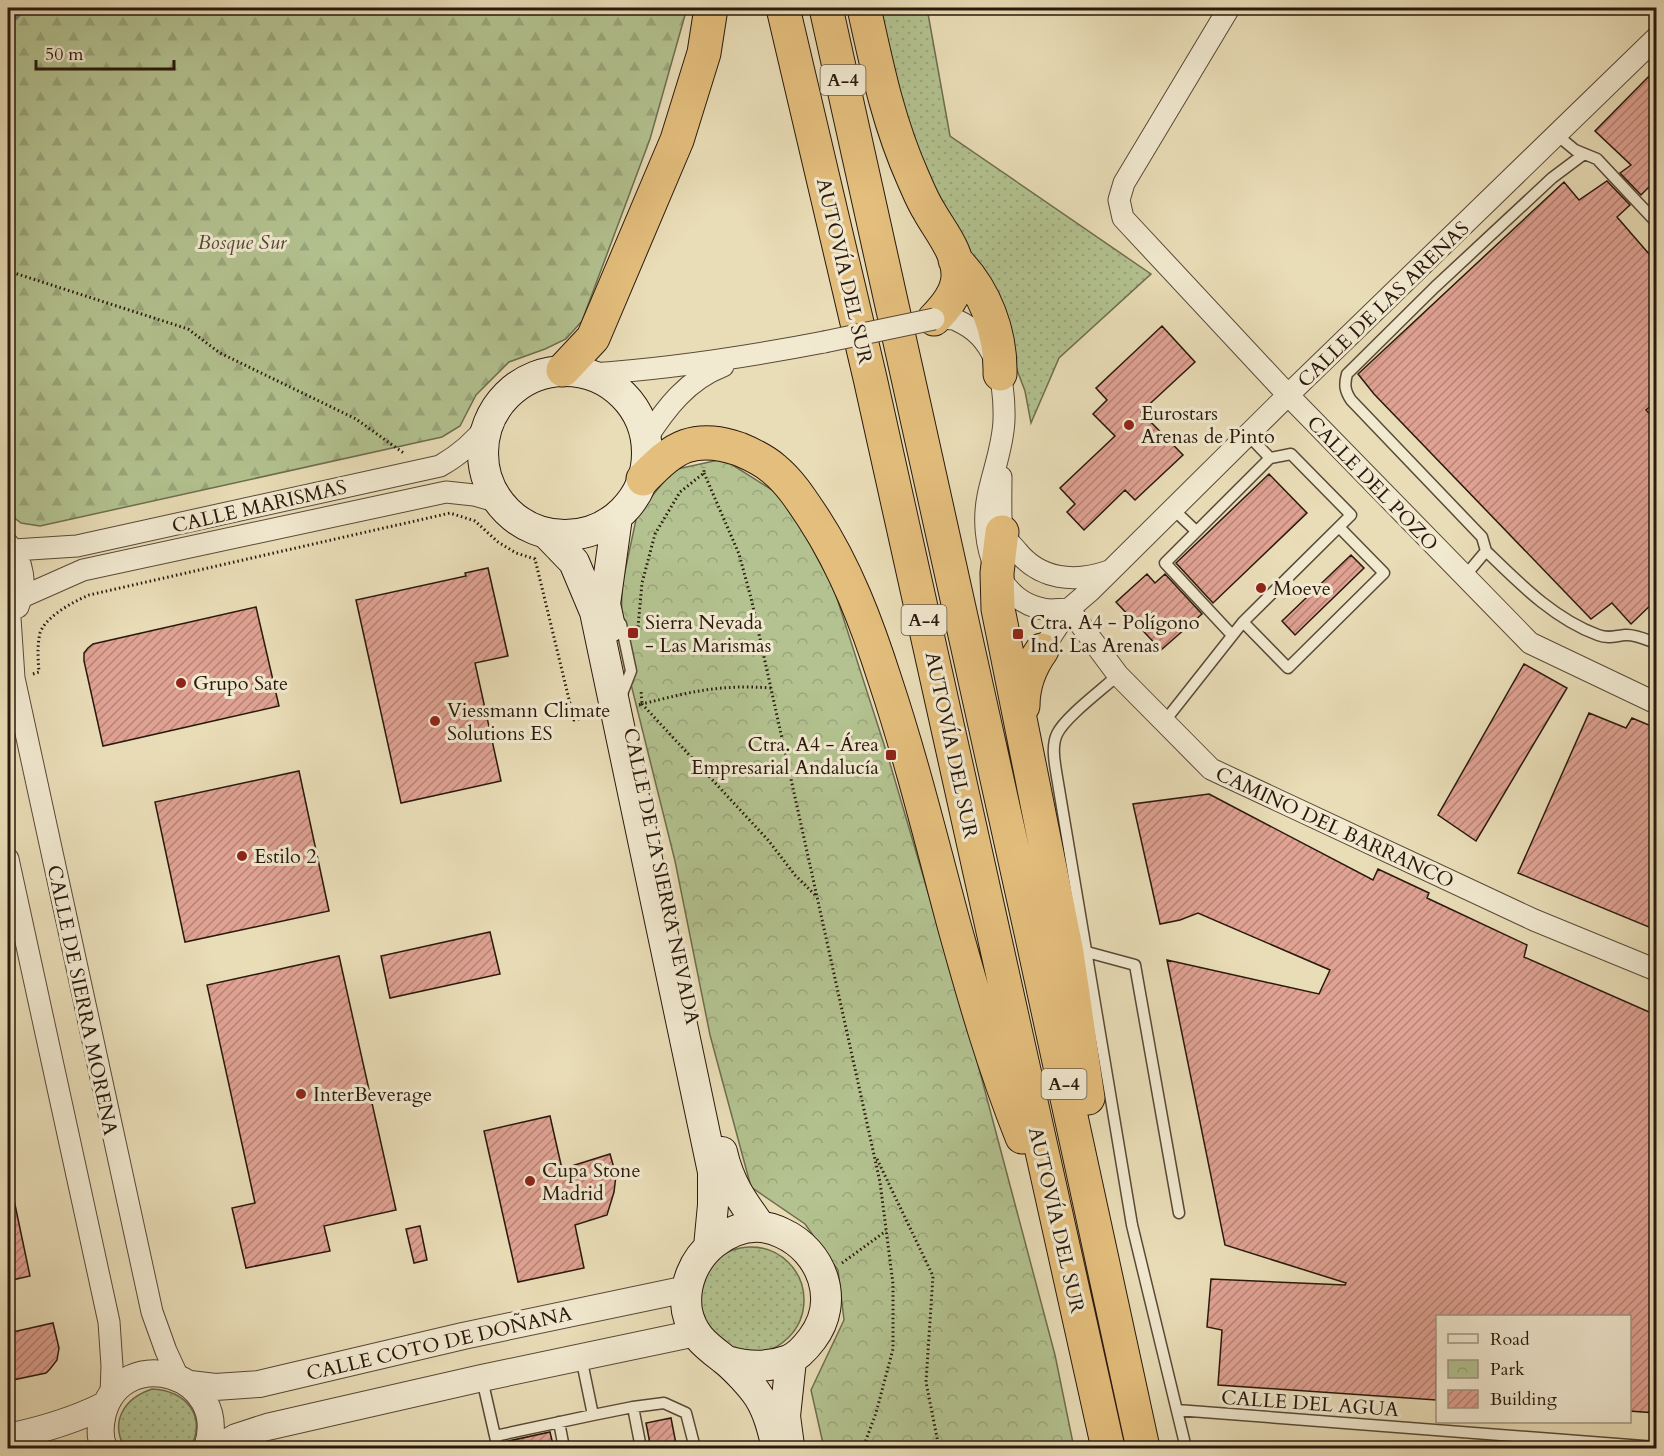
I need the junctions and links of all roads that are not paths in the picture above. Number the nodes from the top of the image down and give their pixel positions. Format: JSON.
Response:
{"nodes":[{"id":1,"x":711,"y":8,"type":"edge"},
{"id":2,"x":783,"y":8,"type":"edge"},
{"id":3,"x":826,"y":8,"type":"edge"},
{"id":4,"x":843,"y":8,"type":"edge"},
{"id":5,"x":864,"y":8,"type":"edge"},
{"id":6,"x":1229,"y":8,"type":"edge"},
{"id":7,"x":1656,"y":38,"type":"edge"},
{"id":8,"x":1557,"y":135,"type":"junction"},
{"id":9,"x":859,"y":152,"type":"junction"},
{"id":10,"x":1584,"y":154,"type":"junction"},
{"id":11,"x":1656,"y":222,"type":"edge"},
{"id":12,"x":956,"y":260,"type":"junction"},
{"id":13,"x":934,"y":319,"type":"junction"},
{"id":14,"x":746,"y":357,"type":"junction"},
{"id":15,"x":576,"y":372,"type":"junction"},
{"id":16,"x":1000,"y":374,"type":"junction"},
{"id":17,"x":1288,"y":396,"type":"junction"},
{"id":18,"x":487,"y":425,"type":"junction"},
{"id":19,"x":1248,"y":435,"type":"junction"},
{"id":20,"x":646,"y":439,"type":"junction"},
{"id":21,"x":1001,"y":448,"type":"junction"},
{"id":22,"x":1270,"y":458,"type":"junction"},
{"id":23,"x":643,"y":479,"type":"junction"},
{"id":24,"x":499,"y":502,"type":"junction"},
{"id":25,"x":1173,"y":509,"type":"junction"},
{"id":26,"x":617,"y":517,"type":"junction"},
{"id":27,"x":1339,"y":527,"type":"junction"},
{"id":28,"x":1196,"y":531,"type":"junction"},
{"id":29,"x":1002,"y":532,"type":"junction"},
{"id":30,"x":546,"y":533,"type":"junction"},
{"id":31,"x":10,"y":547,"type":"edge"},
{"id":32,"x":1486,"y":551,"type":"junction"},
{"id":33,"x":1110,"y":571,"type":"junction"},
{"id":34,"x":997,"y":573,"type":"junction"},
{"id":35,"x":1465,"y":576,"type":"junction"},
{"id":36,"x":1060,"y":578,"type":"junction"},
{"id":37,"x":22,"y":597,"type":"junction"},
{"id":38,"x":596,"y":606,"type":"junction"},
{"id":39,"x":1069,"y":609,"type":"junction"},
{"id":40,"x":9,"y":619,"type":"edge"},
{"id":41,"x":1243,"y":622,"type":"junction"},
{"id":42,"x":1232,"y":635,"type":"junction"},
{"id":43,"x":1656,"y":643,"type":"edge"},
{"id":44,"x":1042,"y":650,"type":"joint"},
{"id":45,"x":1118,"y":675,"type":"junction"},
{"id":46,"x":1656,"y":703,"type":"edge"},
{"id":47,"x":1164,"y":722,"type":"junction"},
{"id":48,"x":1022,"y":723,"type":"junction"},
{"id":49,"x":8,"y":859,"type":"edge"},
{"id":50,"x":1087,"y":952,"type":"junction"},
{"id":51,"x":1656,"y":970,"type":"edge"},
{"id":52,"x":713,"y":1204,"type":"junction"},
{"id":53,"x":1179,"y":1213,"type":"dead end"},
{"id":54,"x":760,"y":1226,"type":"junction"},
{"id":55,"x":1095,"y":1231,"type":"junction"},
{"id":56,"x":1060,"y":1233,"type":"junction"},
{"id":57,"x":709,"y":1247,"type":"junction"},
{"id":58,"x":687,"y":1289,"type":"junction"},
{"id":59,"x":696,"y":1333,"type":"junction"},
{"id":60,"x":581,"y":1357,"type":"junction"},
{"id":61,"x":791,"y":1360,"type":"junction"},
{"id":62,"x":727,"y":1361,"type":"junction"},
{"id":63,"x":482,"y":1378,"type":"junction"},
{"id":64,"x":184,"y":1381,"type":"junction"},
{"id":65,"x":108,"y":1400,"type":"junction"},
{"id":66,"x":633,"y":1407,"type":"junction"},
{"id":67,"x":1177,"y":1410,"type":"junction"},
{"id":68,"x":593,"y":1414,"type":"junction"},
{"id":69,"x":558,"y":1422,"type":"junction"},
{"id":70,"x":495,"y":1436,"type":"junction"},
{"id":71,"x":8,"y":1437,"type":"edge"},
{"id":72,"x":789,"y":1447,"type":"edge"},
{"id":73,"x":1656,"y":1447,"type":"edge"},
{"id":74,"x":104,"y":1449,"type":"edge"},
{"id":75,"x":207,"y":1449,"type":"edge"},
{"id":76,"x":217,"y":1449,"type":"edge"},
{"id":77,"x":498,"y":1449,"type":"edge"},
{"id":78,"x":564,"y":1449,"type":"edge"},
{"id":79,"x":642,"y":1449,"type":"edge"},
{"id":80,"x":695,"y":1449,"type":"edge"},
{"id":81,"x":1108,"y":1449,"type":"edge"},
{"id":82,"x":1143,"y":1449,"type":"edge"},
{"id":83,"x":1186,"y":1449,"type":"edge"}],
"edges":[{"from":1,"to":15,"type":"highway"},
{"from":2,"to":56,"type":"highway","name":"AUTOVÍA DEL SUR","number":"A-4"},
{"from":3,"to":9,"type":"highway","name":"AUTOVÍA DEL SUR","number":"A-4"},
{"from":4,"to":9,"type":"highway"},
{"from":5,"to":12,"type":"highway"},
{"from":6,"to":17,"type":"street","name":"CALLE DEL POZO"},
{"from":7,"to":8,"type":"street","name":"CALLE DE LAS ARENAS"},
{"from":8,"to":10,"type":"lane"},
{"from":8,"to":17,"type":"street","name":"CALLE DE LAS ARENAS"},
{"from":9,"to":55,"type":"highway","name":"AUTOVÍA DEL SUR","number":"A-4"},
{"from":10,"to":11,"type":"lane"},
{"from":10,"to":32,"type":"lane"},
{"from":12,"to":13,"type":"highway"},
{"from":12,"to":16,"type":"highway"},
{"from":13,"to":14,"type":"street","bridge":true},
{"from":13,"to":16,"type":"street"},
{"from":14,"to":15,"type":"street"},
{"from":14,"to":20,"type":"street"},
{"from":15,"to":18,"type":"main road"},
{"from":15,"to":20,"type":"main road"},
{"from":16,"to":21,"type":"street"},
{"from":17,"to":19,"type":"street","name":"CALLE DE LAS ARENAS"},
{"from":17,"to":35,"type":"street","name":"CALLE DEL POZO"},
{"from":18,"to":24,"type":"main road"},
{"from":18,"to":31,"type":"street","name":"CALLE MARISMAS"},
{"from":19,"to":22,"type":"lane"},
{"from":19,"to":25,"type":"street","name":"CALLE DE LAS ARENAS"},
{"from":20,"to":23,"type":"main road"},
{"from":21,"to":29,"type":"street"},
{"from":21,"to":34,"type":"street"},
{"from":22,"to":27,"type":"lane"},
{"from":22,"to":28,"type":"lane"},
{"from":23,"to":26,"type":"main road"},
{"from":23,"to":56,"type":"highway"},
{"from":24,"to":30,"type":"main road"},
{"from":24,"to":37,"type":"street","name":"CALLE MARISMAS"},
{"from":25,"to":28,"type":"lane"},
{"from":25,"to":33,"type":"street","name":"CALLE DE LAS ARENAS"},
{"from":26,"to":30,"type":"main road"},
{"from":26,"to":38,"type":"main road","name":"CALLE DE LA SIERRA NEVADA"},
{"from":27,"to":41,"type":"lane"},
{"from":27,"to":41,"type":"lane"},
{"from":28,"to":42,"type":"lane"},
{"from":29,"to":34,"type":"highway"},
{"from":29,"to":36,"type":"street"},
{"from":30,"to":38,"type":"main road","name":"CALLE DE LA SIERRA NEVADA"},
{"from":31,"to":37,"type":"street"},
{"from":32,"to":35,"type":"lane"},
{"from":32,"to":43,"type":"lane"},
{"from":33,"to":36,"type":"street"},
{"from":33,"to":39,"type":"street","name":"CALLE DE LAS ARENAS"},
{"from":34,"to":39,"type":"street"},
{"from":34,"to":48,"type":"highway"},
{"from":35,"to":46,"type":"street","name":"CALLE DEL POZO"},
{"from":36,"to":39,"type":"street"},
{"from":37,"to":40,"type":"street"},
{"from":38,"to":52,"type":"main road"},
{"from":38,"to":52,"type":"main road"},
{"from":38,"to":54,"type":"main road","name":"CALLE DE LA SIERRA NEVADA"},
{"from":39,"to":44,"type":"street","name":"CALLE DE LAS ARENAS"},
{"from":39,"to":45,"type":"street","name":"CAMINO DEL BARRANCO"},
{"from":40,"to":64,"type":"street","name":"CALLE DE SIERRA MORENA"},
{"from":41,"to":42,"type":"lane"},
{"from":42,"to":47,"type":"lane"},
{"from":44,"to":48,"type":"highway"},
{"from":45,"to":47,"type":"street","name":"CAMINO DEL BARRANCO"},
{"from":45,"to":50,"type":"lane"},
{"from":47,"to":51,"type":"street","name":"CAMINO DEL BARRANCO"},
{"from":48,"to":55,"type":"highway"},
{"from":49,"to":65,"type":"street"},
{"from":50,"to":53,"type":"lane"},
{"from":50,"to":67,"type":"lane"},
{"from":52,"to":57,"type":"main road"},
{"from":54,"to":57,"type":"main road"},
{"from":54,"to":61,"type":"main road"},
{"from":55,"to":82,"type":"highway","name":"AUTOVÍA DEL SUR","number":"A-4"},
{"from":56,"to":81,"type":"highway","name":"AUTOVÍA DEL SUR","number":"A-4"},
{"from":57,"to":58,"type":"main road"},
{"from":58,"to":59,"type":"main road"},
{"from":58,"to":64,"type":"street","name":"CALLE COTO DE DOÑANA"},
{"from":59,"to":60,"type":"street"},
{"from":59,"to":62,"type":"main road"},
{"from":60,"to":63,"type":"street"},
{"from":60,"to":68,"type":"lane"},
{"from":61,"to":62,"type":"main road"},
{"from":61,"to":72,"type":"main road"},
{"from":62,"to":72,"type":"main road"},
{"from":63,"to":70,"type":"lane"},
{"from":63,"to":76,"type":"street"},
{"from":64,"to":65,"type":"street","name":"CALLE COTO DE DOÑANA"},
{"from":64,"to":75,"type":"street"},
{"from":65,"to":71,"type":"street"},
{"from":65,"to":74,"type":"street"},
{"from":66,"to":68,"type":"lane"},
{"from":66,"to":79,"type":"lane"},
{"from":66,"to":80,"type":"lane"},
{"from":67,"to":73,"type":"lane","name":"CALLE DEL AGUA"},
{"from":67,"to":83,"type":"lane"},
{"from":68,"to":69,"type":"lane"},
{"from":69,"to":70,"type":"lane"},
{"from":69,"to":78,"type":"lane"},
{"from":70,"to":77,"type":"lane"}]}
